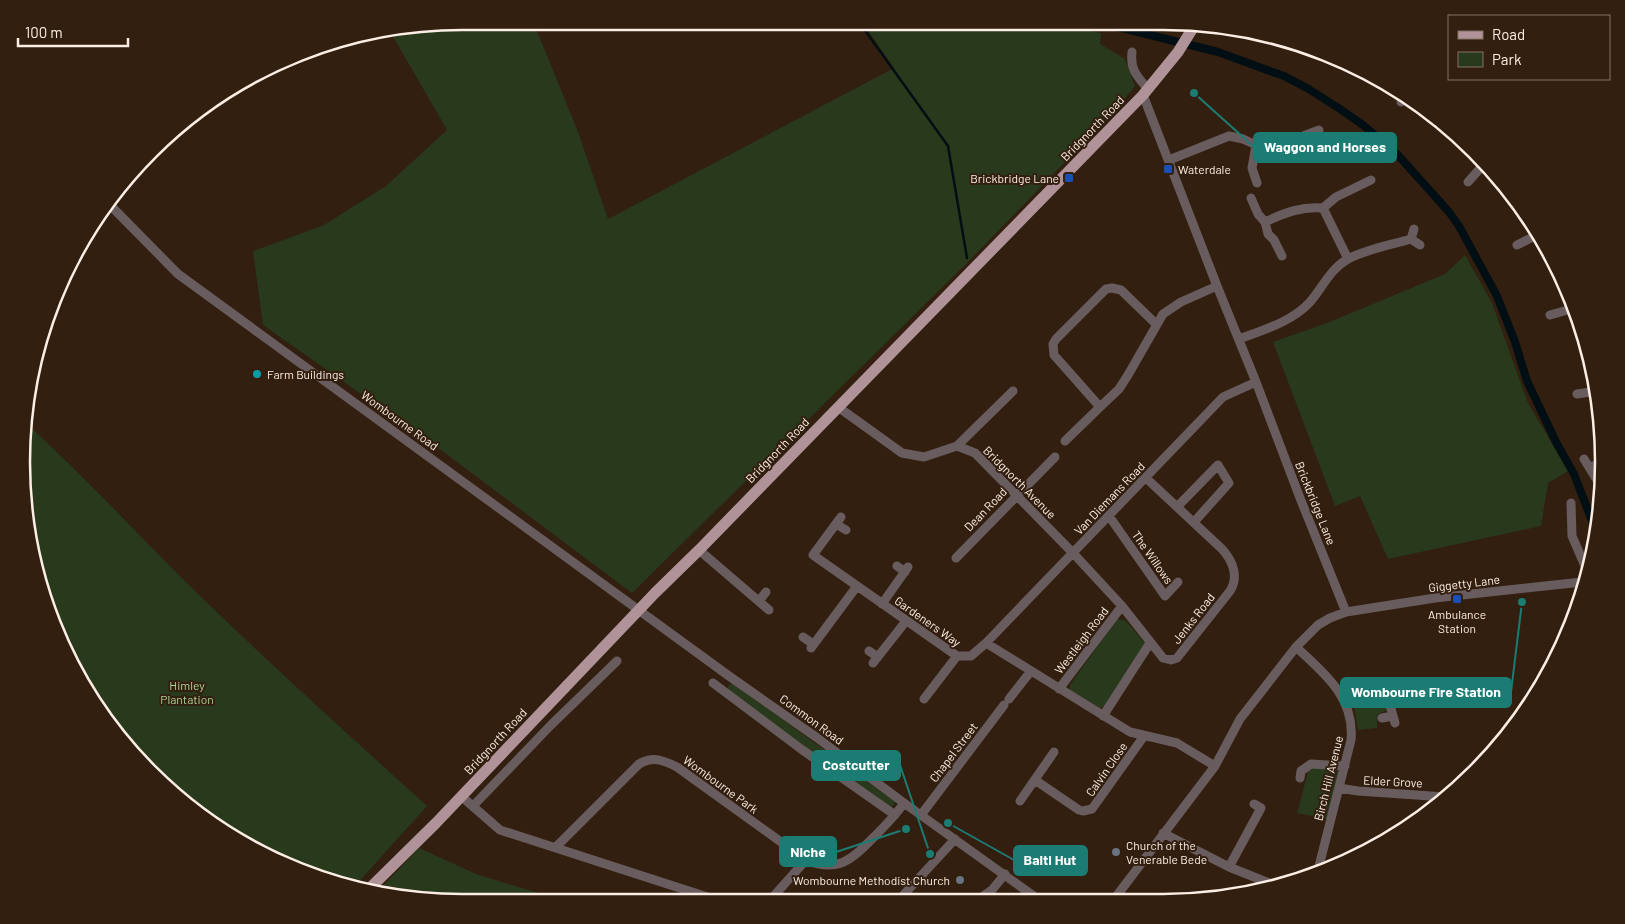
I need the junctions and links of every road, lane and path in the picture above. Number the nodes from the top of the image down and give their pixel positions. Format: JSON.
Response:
{"nodes":[{"id":1,"x":1191,"y":31,"type":"edge"},
{"id":2,"x":1132,"y":52,"type":"dead end"},
{"id":3,"x":1146,"y":92,"type":"junction"},
{"id":4,"x":1320,"y":130,"type":"dead end"},
{"id":5,"x":1256,"y":146,"type":"junction"},
{"id":6,"x":1169,"y":160,"type":"junction"},
{"id":7,"x":1481,"y":170,"type":"edge"},
{"id":8,"x":1253,"y":178,"type":"dead end"},
{"id":9,"x":1372,"y":180,"type":"dead end"},
{"id":10,"x":1468,"y":182,"type":"dead end"},
{"id":11,"x":1251,"y":198,"type":"dead end"},
{"id":12,"x":113,"y":208,"type":"edge"},
{"id":13,"x":1323,"y":208,"type":"junction"},
{"id":14,"x":1265,"y":222,"type":"junction"},
{"id":15,"x":1414,"y":229,"type":"dead end"},
{"id":16,"x":1520,"y":233,"type":"dead end"},
{"id":17,"x":1532,"y":237,"type":"edge"},
{"id":18,"x":1411,"y":239,"type":"junction"},
{"id":19,"x":1420,"y":245,"type":"dead end"},
{"id":20,"x":1282,"y":256,"type":"dead end"},
{"id":21,"x":1348,"y":259,"type":"junction"},
{"id":22,"x":1217,"y":286,"type":"junction"},
{"id":23,"x":1566,"y":309,"type":"edge"},
{"id":24,"x":1550,"y":315,"type":"dead end"},
{"id":25,"x":1156,"y":324,"type":"junction"},
{"id":26,"x":1239,"y":339,"type":"junction"},
{"id":27,"x":1256,"y":382,"type":"junction"},
{"id":28,"x":1012,"y":391,"type":"dead end"},
{"id":29,"x":1589,"y":392,"type":"edge"},
{"id":30,"x":1577,"y":394,"type":"dead end"},
{"id":31,"x":838,"y":407,"type":"junction"},
{"id":32,"x":1100,"y":407,"type":"junction"},
{"id":33,"x":1066,"y":425,"type":"dead end"},
{"id":34,"x":1074,"y":431,"type":"junction"},
{"id":35,"x":1065,"y":441,"type":"dead end"},
{"id":36,"x":958,"y":446,"type":"junction"},
{"id":37,"x":1055,"y":457,"type":"dead end"},
{"id":38,"x":1584,"y":459,"type":"dead end"},
{"id":39,"x":1595,"y":465,"type":"edge"},
{"id":40,"x":1590,"y":467,"type":"junction"},
{"id":41,"x":1595,"y":476,"type":"edge"},
{"id":42,"x":1146,"y":478,"type":"junction"},
{"id":43,"x":1016,"y":495,"type":"junction"},
{"id":44,"x":1571,"y":503,"type":"dead end"},
{"id":45,"x":1177,"y":507,"type":"junction"},
{"id":46,"x":1109,"y":516,"type":"junction"},
{"id":47,"x":1194,"y":522,"type":"junction"},
{"id":48,"x":846,"y":530,"type":"dead end"},
{"id":49,"x":698,"y":550,"type":"junction"},
{"id":50,"x":1073,"y":553,"type":"junction"},
{"id":51,"x":956,"y":558,"type":"dead end"},
{"id":52,"x":1583,"y":562,"type":"edge"},
{"id":53,"x":897,"y":566,"type":"dead end"},
{"id":54,"x":1178,"y":582,"type":"dead end"},
{"id":55,"x":1577,"y":582,"type":"edge"},
{"id":56,"x":857,"y":586,"type":"junction"},
{"id":57,"x":766,"y":592,"type":"dead end"},
{"id":58,"x":759,"y":601,"type":"junction"},
{"id":59,"x":882,"y":604,"type":"junction"},
{"id":60,"x":1122,"y":606,"type":"junction"},
{"id":61,"x":640,"y":610,"type":"junction"},
{"id":62,"x":769,"y":610,"type":"dead end"},
{"id":63,"x":1346,"y":612,"type":"junction"},
{"id":64,"x":906,"y":621,"type":"junction"},
{"id":65,"x":803,"y":637,"type":"dead end"},
{"id":66,"x":986,"y":643,"type":"junction"},
{"id":67,"x":1150,"y":643,"type":"junction"},
{"id":68,"x":1296,"y":647,"type":"junction"},
{"id":69,"x":869,"y":651,"type":"dead end"},
{"id":70,"x":957,"y":656,"type":"junction"},
{"id":71,"x":617,"y":661,"type":"dead end"},
{"id":72,"x":1031,"y":671,"type":"junction"},
{"id":73,"x":729,"y":676,"type":"junction"},
{"id":74,"x":565,"y":686,"type":"junction"},
{"id":75,"x":1059,"y":689,"type":"junction"},
{"id":76,"x":924,"y":699,"type":"dead end"},
{"id":77,"x":577,"y":700,"type":"junction"},
{"id":78,"x":1346,"y":704,"type":"junction"},
{"id":79,"x":1103,"y":716,"type":"junction"},
{"id":80,"x":1382,"y":718,"type":"dead end"},
{"id":81,"x":1144,"y":736,"type":"junction"},
{"id":82,"x":1054,"y":752,"type":"dead end"},
{"id":83,"x":1215,"y":766,"type":"junction"},
{"id":84,"x":1345,"y":766,"type":"junction"},
{"id":85,"x":1300,"y":778,"type":"dead end"},
{"id":86,"x":1035,"y":780,"type":"junction"},
{"id":87,"x":1339,"y":788,"type":"junction"},
{"id":88,"x":461,"y":796,"type":"junction"},
{"id":89,"x":1436,"y":797,"type":"edge"},
{"id":90,"x":1020,"y":801,"type":"dead end"},
{"id":91,"x":904,"y":803,"type":"junction"},
{"id":92,"x":1254,"y":804,"type":"dead end"},
{"id":93,"x":473,"y":806,"type":"junction"},
{"id":94,"x":895,"y":815,"type":"junction"},
{"id":95,"x":921,"y":815,"type":"junction"},
{"id":96,"x":1163,"y":833,"type":"junction"},
{"id":97,"x":955,"y":840,"type":"junction"},
{"id":98,"x":556,"y":847,"type":"junction"},
{"id":99,"x":806,"y":860,"type":"junction"},
{"id":100,"x":1319,"y":864,"type":"edge"},
{"id":101,"x":1229,"y":867,"type":"junction"},
{"id":102,"x":1005,"y":874,"type":"junction"},
{"id":103,"x":1264,"y":882,"type":"edge"},
{"id":104,"x":373,"y":885,"type":"edge"},
{"id":105,"x":699,"y":894,"type":"edge"},
{"id":106,"x":776,"y":894,"type":"edge"},
{"id":107,"x":904,"y":894,"type":"edge"},
{"id":108,"x":986,"y":894,"type":"edge"},
{"id":109,"x":1031,"y":894,"type":"edge"},
{"id":110,"x":1118,"y":894,"type":"edge"}],
"edges":[{"from":1,"to":3,"type":"main road","name":"Bridgnorth Road"},
{"from":2,"to":3,"type":"street","name":"Brickbridge Lane"},
{"from":3,"to":6,"type":"street","name":"Brickbridge Lane"},
{"from":3,"to":31,"type":"main road","name":"Bridgnorth Road"},
{"from":4,"to":5,"type":"street"},
{"from":5,"to":6,"type":"street"},
{"from":5,"to":8,"type":"street"},
{"from":6,"to":22,"type":"street","name":"Brickbridge Lane"},
{"from":7,"to":10,"type":"street"},
{"from":9,"to":13,"type":"street"},
{"from":11,"to":14,"type":"street"},
{"from":12,"to":61,"type":"street","name":"Wombourne Road"},
{"from":13,"to":14,"type":"street"},
{"from":13,"to":21,"type":"street"},
{"from":14,"to":20,"type":"street"},
{"from":15,"to":18,"type":"street"},
{"from":16,"to":17,"type":"street"},
{"from":18,"to":19,"type":"street"},
{"from":18,"to":21,"type":"street"},
{"from":21,"to":26,"type":"street"},
{"from":22,"to":25,"type":"street"},
{"from":22,"to":26,"type":"street","name":"Brickbridge Lane"},
{"from":23,"to":24,"type":"street"},
{"from":25,"to":32,"type":"street"},
{"from":25,"to":32,"type":"street"},
{"from":26,"to":27,"type":"street","name":"Brickbridge Lane"},
{"from":27,"to":42,"type":"street","name":"Van Diemans Road"},
{"from":27,"to":63,"type":"street","name":"Brickbridge Lane"},
{"from":28,"to":36,"type":"street"},
{"from":29,"to":30,"type":"street"},
{"from":31,"to":36,"type":"street"},
{"from":31,"to":49,"type":"main road","name":"Bridgnorth Road"},
{"from":32,"to":34,"type":"street"},
{"from":33,"to":34,"type":"street"},
{"from":34,"to":35,"type":"street"},
{"from":36,"to":43,"type":"street","name":"Bridgnorth Avenue"},
{"from":37,"to":43,"type":"street","name":"Dean Road"},
{"from":38,"to":40,"type":"street"},
{"from":39,"to":40,"type":"street"},
{"from":40,"to":41,"type":"street"},
{"from":42,"to":45,"type":"street","name":"Jenks Road"},
{"from":42,"to":46,"type":"street","name":"Van Diemans Road"},
{"from":43,"to":50,"type":"street","name":"Bridgnorth Avenue"},
{"from":43,"to":51,"type":"street","name":"Dean Road"},
{"from":44,"to":52,"type":"street"},
{"from":45,"to":47,"type":"street","name":"Jenks Road"},
{"from":45,"to":47,"type":"street"},
{"from":46,"to":50,"type":"street","name":"Van Diemans Road"},
{"from":46,"to":54,"type":"street","name":"The Willows"},
{"from":47,"to":67,"type":"street","name":"Jenks Road"},
{"from":48,"to":56,"type":"street","name":"Gardeners Way"},
{"from":49,"to":58,"type":"street"},
{"from":49,"to":61,"type":"main road","name":"Bridgnorth Road"},
{"from":50,"to":60,"type":"street","name":"Jenks Road"},
{"from":50,"to":66,"type":"street","name":"Van Diemans Road"},
{"from":53,"to":59,"type":"street"},
{"from":55,"to":63,"type":"street","name":"Giggetty Lane"},
{"from":56,"to":59,"type":"street","name":"Gardeners Way"},
{"from":56,"to":65,"type":"street"},
{"from":57,"to":58,"type":"street"},
{"from":58,"to":62,"type":"street"},
{"from":59,"to":64,"type":"street","name":"Gardeners Way"},
{"from":60,"to":67,"type":"street","name":"Jenks Road"},
{"from":60,"to":75,"type":"street","name":"Westleigh Road"},
{"from":61,"to":73,"type":"street","name":"Common Road"},
{"from":61,"to":74,"type":"main road","name":"Bridgnorth Road"},
{"from":63,"to":68,"type":"street","name":"Giggetty Lane"},
{"from":64,"to":69,"type":"street"},
{"from":64,"to":70,"type":"street","name":"Gardeners Way"},
{"from":66,"to":70,"type":"street","name":"Gardeners Way"},
{"from":66,"to":72,"type":"street"},
{"from":67,"to":79,"type":"street"},
{"from":68,"to":78,"type":"street","name":"Birch Hill Avenue"},
{"from":68,"to":83,"type":"street","name":"Giggetty Lane"},
{"from":70,"to":76,"type":"street"},
{"from":71,"to":77,"type":"street"},
{"from":72,"to":75,"type":"street"},
{"from":72,"to":95,"type":"street","name":"Chapel Street"},
{"from":73,"to":91,"type":"street","name":"Common Road"},
{"from":73,"to":94,"type":"street"},
{"from":74,"to":77,"type":"street"},
{"from":74,"to":88,"type":"main road","name":"Bridgnorth Road"},
{"from":75,"to":79,"type":"street"},
{"from":77,"to":93,"type":"street"},
{"from":78,"to":80,"type":"street"},
{"from":78,"to":84,"type":"street","name":"Birch Hill Avenue"},
{"from":79,"to":81,"type":"street"},
{"from":81,"to":83,"type":"street"},
{"from":81,"to":86,"type":"street","name":"Calvin Close"},
{"from":82,"to":86,"type":"street"},
{"from":83,"to":96,"type":"street","name":"Giggetty Lane"},
{"from":84,"to":85,"type":"street"},
{"from":84,"to":87,"type":"street","name":"Birch Hill Avenue"},
{"from":86,"to":90,"type":"street"},
{"from":87,"to":89,"type":"street","name":"Elder Grove"},
{"from":87,"to":100,"type":"street","name":"Birch Hill Avenue"},
{"from":88,"to":93,"type":"street"},
{"from":88,"to":104,"type":"main road","name":"Bridgnorth Road"},
{"from":91,"to":94,"type":"street","name":"Wombourne Park"},
{"from":91,"to":95,"type":"street","name":"Common Road"},
{"from":92,"to":101,"type":"street"},
{"from":93,"to":98,"type":"street"},
{"from":94,"to":99,"type":"street","name":"Wombourne Park"},
{"from":95,"to":97,"type":"street","name":"Common Road"},
{"from":96,"to":101,"type":"street"},
{"from":96,"to":110,"type":"street","name":"Giggetty Lane"},
{"from":97,"to":102,"type":"street","name":"Common Road"},
{"from":97,"to":107,"type":"street"},
{"from":98,"to":99,"type":"street","name":"Wombourne Park"},
{"from":98,"to":105,"type":"street"},
{"from":99,"to":106,"type":"street"},
{"from":101,"to":103,"type":"street"},
{"from":102,"to":108,"type":"street"},
{"from":102,"to":109,"type":"street","name":"Common Road"}]}
